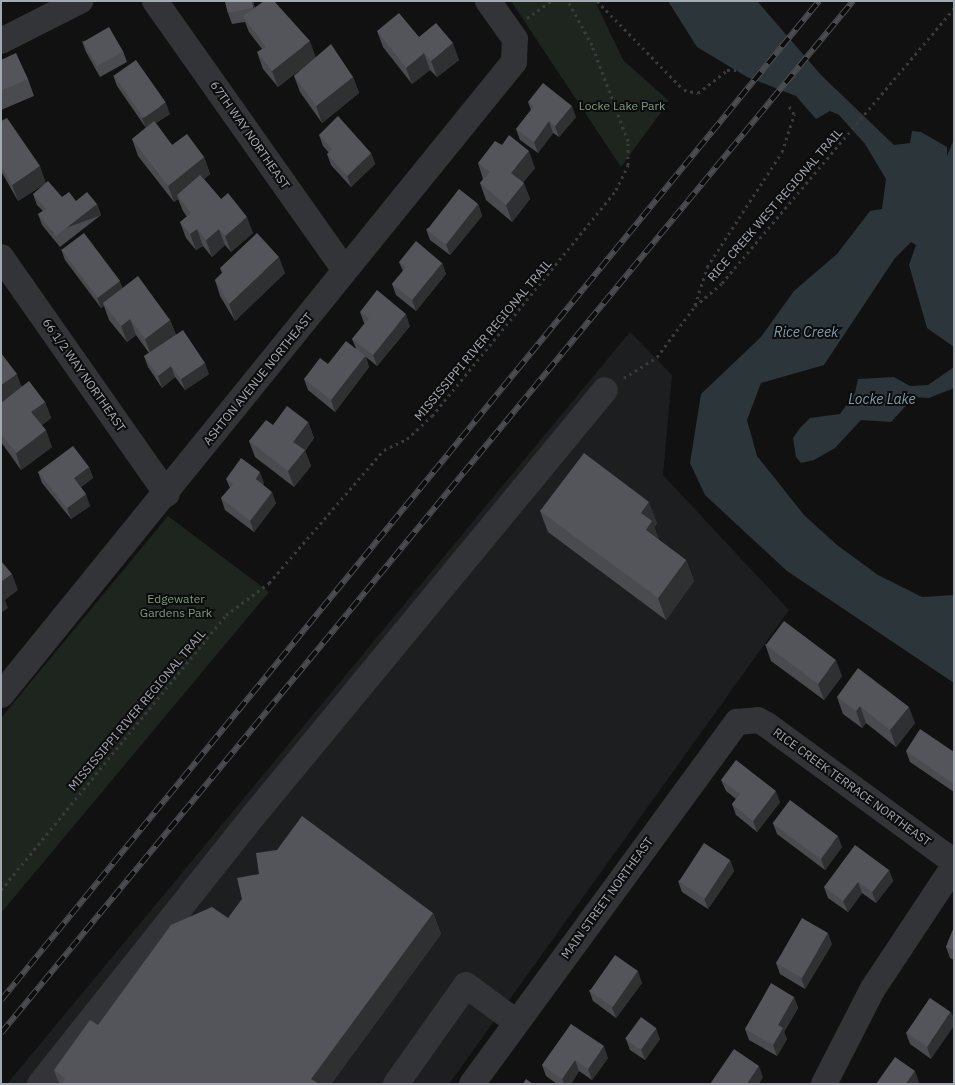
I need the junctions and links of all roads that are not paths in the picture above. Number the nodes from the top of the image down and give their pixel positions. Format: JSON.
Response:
{"nodes":[{"id":1,"x":80,"y":1,"type":"edge"},
{"id":2,"x":155,"y":1,"type":"edge"},
{"id":3,"x":488,"y":1,"type":"edge"},
{"id":4,"x":1,"y":41,"type":"edge"},
{"id":5,"x":1,"y":257,"type":"edge"},
{"id":6,"x":345,"y":270,"type":"junction"},
{"id":7,"x":605,"y":390,"type":"road end"},
{"id":8,"x":167,"y":494,"type":"junction"},
{"id":9,"x":1,"y":695,"type":"edge"},
{"id":10,"x":747,"y":719,"type":"joint"},
{"id":11,"x":954,"y":862,"type":"edge"},
{"id":12,"x":954,"y":866,"type":"edge"},
{"id":13,"x":516,"y":1022,"type":"junction"},
{"id":14,"x":40,"y":1084,"type":"edge"},
{"id":15,"x":396,"y":1084,"type":"edge"},
{"id":16,"x":472,"y":1084,"type":"edge"},
{"id":17,"x":824,"y":1084,"type":"edge"}],
"edges":[{"from":1,"to":4,"type":"street"},
{"from":2,"to":6,"type":"street","name":"67TH WAY NORTHEAST"},
{"from":3,"to":6,"type":"street","name":"ASHTON AVENUE NORTHEAST"},
{"from":5,"to":8,"type":"street","name":"66 1/2 WAY NORTHEAST"},
{"from":6,"to":8,"type":"street","name":"ASHTON AVENUE NORTHEAST"},
{"from":7,"to":14,"type":"street"},
{"from":8,"to":9,"type":"street","name":"ASHTON AVENUE NORTHEAST"},
{"from":10,"to":11,"type":"street","name":"RICE CREEK TERRACE NORTHEAST"},
{"from":10,"to":13,"type":"street","name":"MAIN STREET NORTHEAST"},
{"from":12,"to":17,"type":"street"},
{"from":13,"to":15,"type":"street"},
{"from":13,"to":16,"type":"street","name":"MAIN STREET NORTHEAST"}]}
